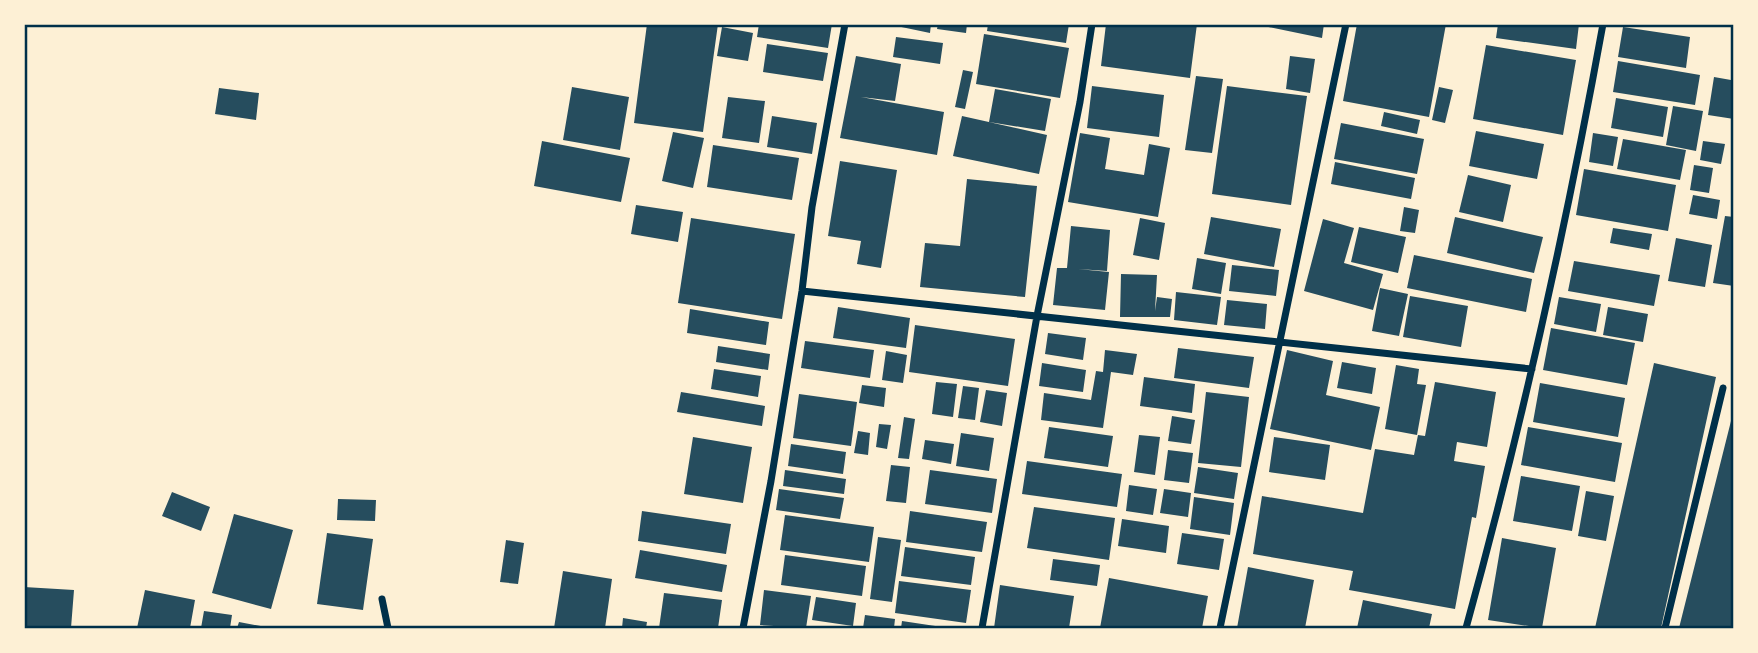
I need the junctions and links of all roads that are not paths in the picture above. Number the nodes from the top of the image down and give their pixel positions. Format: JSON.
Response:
{"nodes":[{"id":1,"x":845,"y":24,"type":"edge"},
{"id":2,"x":1093,"y":24,"type":"edge"},
{"id":3,"x":1346,"y":24,"type":"edge"},
{"id":4,"x":1603,"y":24,"type":"edge"},
{"id":5,"x":802,"y":291,"type":"junction"},
{"id":6,"x":1037,"y":316,"type":"junction"},
{"id":7,"x":1280,"y":342,"type":"junction"},
{"id":8,"x":1532,"y":369,"type":"junction"},
{"id":9,"x":1723,"y":388,"type":"dead end"},
{"id":10,"x":382,"y":599,"type":"dead end"},
{"id":11,"x":388,"y":628,"type":"edge"},
{"id":12,"x":743,"y":628,"type":"edge"},
{"id":13,"x":982,"y":628,"type":"edge"},
{"id":14,"x":1220,"y":628,"type":"edge"},
{"id":15,"x":1466,"y":628,"type":"edge"},
{"id":16,"x":1665,"y":628,"type":"edge"}],
"edges":[{"from":1,"to":5,"type":"street"},
{"from":2,"to":6,"type":"street"},
{"from":3,"to":7,"type":"street"},
{"from":4,"to":8,"type":"street"},
{"from":5,"to":6,"type":"street"},
{"from":5,"to":12,"type":"street"},
{"from":6,"to":7,"type":"street"},
{"from":6,"to":13,"type":"street"},
{"from":7,"to":8,"type":"street"},
{"from":7,"to":14,"type":"street"},
{"from":8,"to":15,"type":"street"},
{"from":9,"to":16,"type":"street"},
{"from":10,"to":11,"type":"street"}]}
